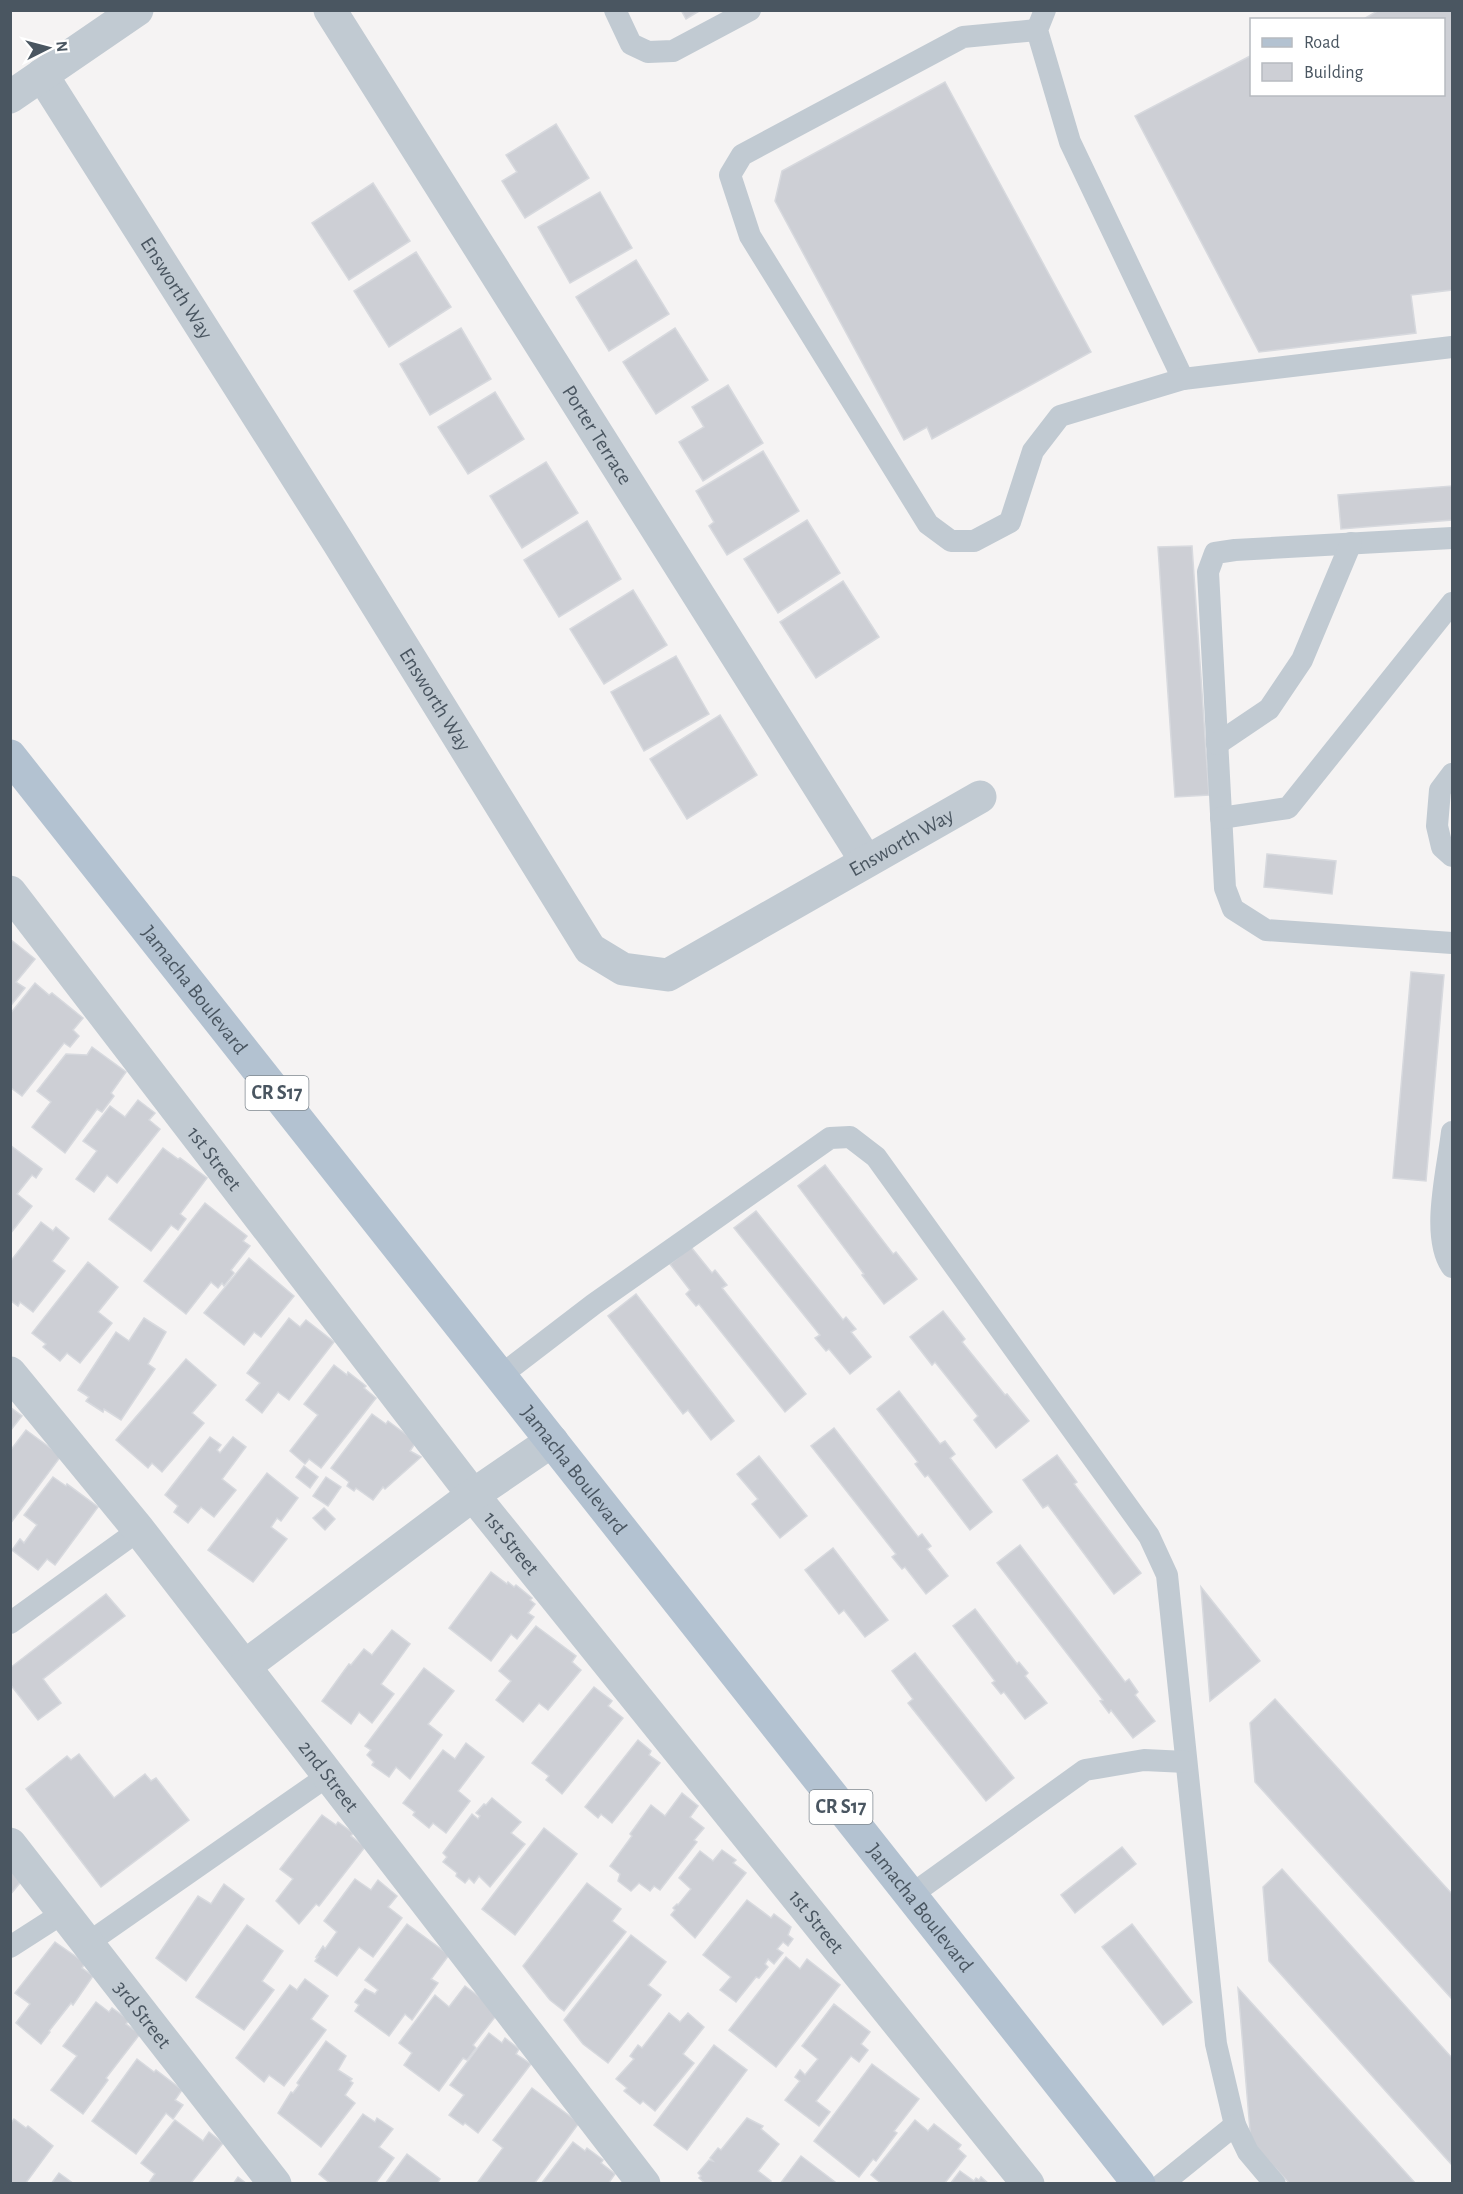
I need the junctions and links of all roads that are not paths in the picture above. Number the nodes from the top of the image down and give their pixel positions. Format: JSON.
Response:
{"nodes":[{"id":1,"x":137,"y":10,"type":"edge"},
{"id":2,"x":330,"y":10,"type":"edge"},
{"id":3,"x":615,"y":10,"type":"edge"},
{"id":4,"x":750,"y":10,"type":"edge"},
{"id":5,"x":1041,"y":20,"type":"edge"},
{"id":6,"x":42,"y":75,"type":"junction"},
{"id":7,"x":10,"y":97,"type":"edge"},
{"id":8,"x":1452,"y":347,"type":"edge"},
{"id":9,"x":1183,"y":379,"type":"junction"},
{"id":10,"x":1452,"y":538,"type":"edge"},
{"id":11,"x":1351,"y":543,"type":"junction"},
{"id":12,"x":1452,"y":603,"type":"edge"},
{"id":13,"x":1217,"y":744,"type":"junction"},
{"id":14,"x":10,"y":756,"type":"edge"},
{"id":15,"x":1452,"y":774,"type":"edge"},
{"id":16,"x":980,"y":797,"type":"dead end"},
{"id":17,"x":1221,"y":818,"type":"junction"},
{"id":18,"x":1452,"y":856,"type":"edge"},
{"id":19,"x":866,"y":861,"type":"junction"},
{"id":20,"x":10,"y":892,"type":"edge"},
{"id":21,"x":1452,"y":943,"type":"edge"},
{"id":22,"x":1452,"y":1132,"type":"edge"},
{"id":23,"x":1452,"y":1266,"type":"edge"},
{"id":24,"x":10,"y":1373,"type":"edge"},
{"id":25,"x":500,"y":1376,"type":"junction"},
{"id":26,"x":552,"y":1442,"type":"junction"},
{"id":27,"x":473,"y":1495,"type":"junction"},
{"id":28,"x":139,"y":1530,"type":"junction"},
{"id":29,"x":10,"y":1623,"type":"edge"},
{"id":30,"x":244,"y":1666,"type":"junction"},
{"id":31,"x":1186,"y":1762,"type":"junction"},
{"id":32,"x":329,"y":1775,"type":"junction"},
{"id":33,"x":10,"y":1845,"type":"edge"},
{"id":34,"x":911,"y":1895,"type":"junction"},
{"id":35,"x":63,"y":1913,"type":"junction"},
{"id":36,"x":88,"y":1943,"type":"junction"},
{"id":37,"x":10,"y":1947,"type":"edge"},
{"id":38,"x":1235,"y":2125,"type":"junction"},
{"id":39,"x":275,"y":2184,"type":"edge"},
{"id":40,"x":644,"y":2184,"type":"edge"},
{"id":41,"x":1028,"y":2184,"type":"edge"},
{"id":42,"x":1140,"y":2184,"type":"edge"},
{"id":43,"x":1162,"y":2184,"type":"edge"},
{"id":44,"x":1275,"y":2184,"type":"edge"}],
"edges":[{"from":1,"to":6,"type":"street"},
{"from":2,"to":19,"type":"street","name":"Porter Terrace"},
{"from":3,"to":4,"type":"lane"},
{"from":5,"to":9,"type":"lane"},
{"from":5,"to":9,"type":"lane"},
{"from":6,"to":7,"type":"street"},
{"from":6,"to":19,"type":"street","name":"Ensworth Way"},
{"from":8,"to":9,"type":"lane"},
{"from":10,"to":11,"type":"lane"},
{"from":11,"to":13,"type":"lane"},
{"from":11,"to":13,"type":"lane"},
{"from":12,"to":17,"type":"lane"},
{"from":13,"to":17,"type":"lane"},
{"from":14,"to":25,"type":"main road","name":"Jamacha Boulevard","number":"CR S17"},
{"from":15,"to":18,"type":"lane"},
{"from":16,"to":19,"type":"street","name":"Ensworth Way"},
{"from":17,"to":21,"type":"lane"},
{"from":20,"to":27,"type":"street","name":"1st Street"},
{"from":22,"to":23,"type":"lane"},
{"from":24,"to":28,"type":"street","name":"2nd Street"},
{"from":25,"to":26,"type":"main road","name":"Jamacha Boulevard","number":"CR S17"},
{"from":25,"to":31,"type":"lane"},
{"from":26,"to":27,"type":"street"},
{"from":26,"to":34,"type":"main road","name":"Jamacha Boulevard","number":"CR S17"},
{"from":27,"to":30,"type":"street"},
{"from":27,"to":41,"type":"street","name":"1st Street"},
{"from":28,"to":29,"type":"lane"},
{"from":28,"to":30,"type":"street","name":"2nd Street"},
{"from":30,"to":32,"type":"street","name":"2nd Street"},
{"from":31,"to":34,"type":"lane"},
{"from":31,"to":38,"type":"lane"},
{"from":32,"to":36,"type":"lane"},
{"from":32,"to":40,"type":"street","name":"2nd Street"},
{"from":33,"to":35,"type":"street","name":"3rd Street"},
{"from":34,"to":42,"type":"main road","name":"Jamacha Boulevard","number":"CR S17"},
{"from":35,"to":36,"type":"street","name":"3rd Street"},
{"from":35,"to":37,"type":"lane"},
{"from":36,"to":39,"type":"street","name":"3rd Street"},
{"from":38,"to":43,"type":"lane"},
{"from":38,"to":44,"type":"lane"}]}
